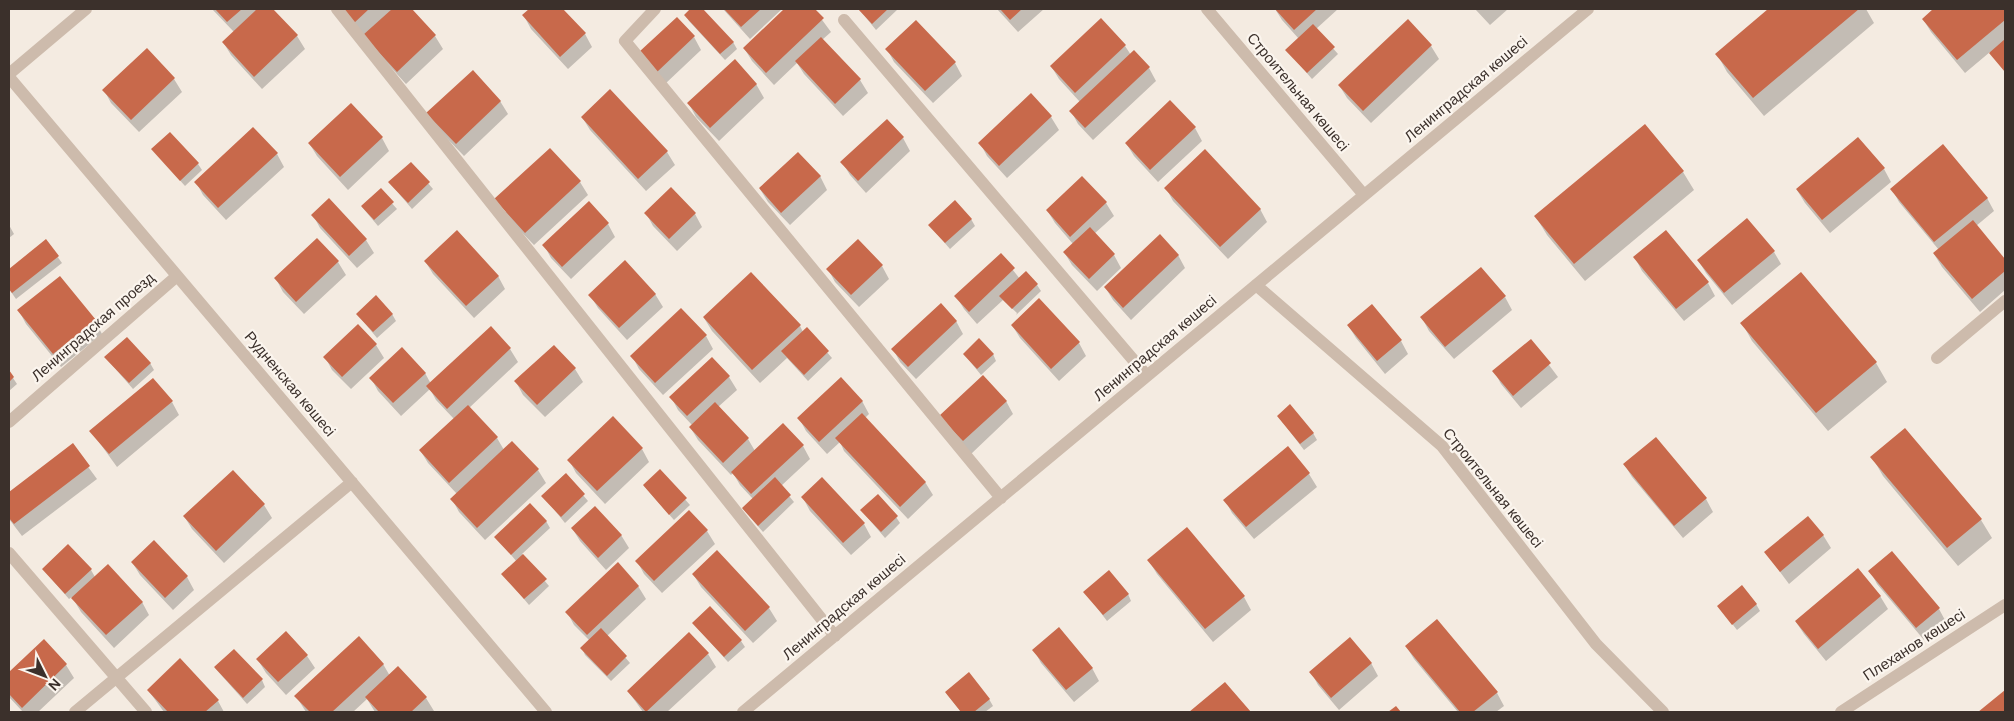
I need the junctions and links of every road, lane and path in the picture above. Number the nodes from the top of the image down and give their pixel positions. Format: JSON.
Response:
{"nodes":[{"id":1,"x":86,"y":9,"type":"edge"},
{"id":2,"x":337,"y":9,"type":"edge"},
{"id":3,"x":655,"y":9,"type":"edge"},
{"id":4,"x":1207,"y":9,"type":"edge"},
{"id":5,"x":1584,"y":10,"type":"edge"},
{"id":6,"x":844,"y":20,"type":"dead end"},
{"id":7,"x":9,"y":75,"type":"edge"},
{"id":8,"x":1364,"y":195,"type":"junction"},
{"id":9,"x":176,"y":276,"type":"junction"},
{"id":10,"x":1256,"y":285,"type":"junction"},
{"id":11,"x":2005,"y":301,"type":"edge"},
{"id":12,"x":1938,"y":358,"type":"dead end"},
{"id":13,"x":1147,"y":376,"type":"junction"},
{"id":14,"x":9,"y":422,"type":"edge"},
{"id":15,"x":352,"y":482,"type":"junction"},
{"id":16,"x":1001,"y":498,"type":"junction"},
{"id":17,"x":9,"y":553,"type":"edge"},
{"id":18,"x":2005,"y":605,"type":"edge"},
{"id":19,"x":835,"y":636,"type":"junction"},
{"id":20,"x":117,"y":677,"type":"junction"},
{"id":21,"x":75,"y":712,"type":"edge"},
{"id":22,"x":146,"y":712,"type":"edge"},
{"id":23,"x":546,"y":712,"type":"edge"},
{"id":24,"x":744,"y":712,"type":"edge"},
{"id":25,"x":1662,"y":712,"type":"edge"},
{"id":26,"x":1841,"y":712,"type":"edge"}],
"edges":[{"from":1,"to":7,"type":"street"},
{"from":2,"to":19,"type":"street"},
{"from":3,"to":16,"type":"street"},
{"from":4,"to":8,"type":"street","name":"Строительная көшесі"},
{"from":5,"to":8,"type":"street","name":"Ленинградская көшесі"},
{"from":6,"to":13,"type":"street"},
{"from":7,"to":9,"type":"street","name":"Рудненская көшесі"},
{"from":8,"to":10,"type":"street","name":"Ленинградская көшесі"},
{"from":9,"to":14,"type":"street","name":"Ленинградская проезд"},
{"from":9,"to":15,"type":"street","name":"Рудненская көшесі"},
{"from":10,"to":13,"type":"street","name":"Ленинградская көшесі"},
{"from":10,"to":25,"type":"street","name":"Строительная көшесі"},
{"from":11,"to":12,"type":"street"},
{"from":13,"to":16,"type":"street","name":"Ленинградская көшесі"},
{"from":15,"to":20,"type":"street"},
{"from":15,"to":23,"type":"street","name":"Рудненская көшесі"},
{"from":16,"to":19,"type":"street","name":"Ленинградская көшесі"},
{"from":17,"to":20,"type":"street"},
{"from":18,"to":26,"type":"street","name":"Плеханов көшесі"},
{"from":19,"to":24,"type":"street","name":"Ленинградская көшесі"},
{"from":20,"to":21,"type":"street"},
{"from":20,"to":22,"type":"street"}]}
